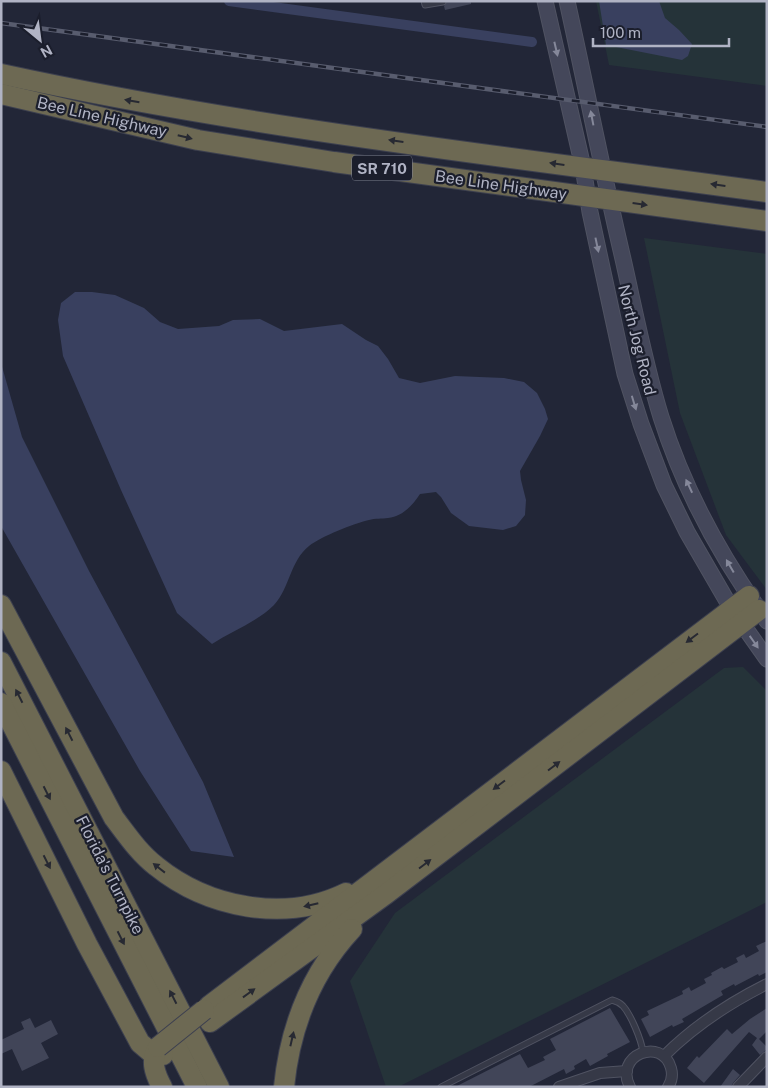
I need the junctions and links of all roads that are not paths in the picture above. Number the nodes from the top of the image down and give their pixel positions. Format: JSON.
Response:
{"nodes":[{"id":1,"x":545,"y":1,"type":"edge"},
{"id":2,"x":567,"y":1,"type":"edge"},
{"id":3,"x":443,"y":2,"type":"edge"},
{"id":4,"x":425,"y":3,"type":"edge"},
{"id":5,"x":1,"y":74,"type":"edge"},
{"id":6,"x":1,"y":94,"type":"edge"},
{"id":7,"x":593,"y":168,"type":"junction"},
{"id":8,"x":767,"y":192,"type":"edge"},
{"id":9,"x":588,"y":197,"type":"junction"},
{"id":10,"x":609,"y":200,"type":"junction"},
{"id":11,"x":767,"y":221,"type":"edge"},
{"id":12,"x":1,"y":605,"type":"edge"},
{"id":13,"x":758,"y":609,"type":"edge"},
{"id":14,"x":736,"y":616,"type":"junction"},
{"id":15,"x":767,"y":659,"type":"edge"},
{"id":16,"x":1,"y":662,"type":"edge"},
{"id":17,"x":1,"y":703,"type":"edge"},
{"id":18,"x":1,"y":771,"type":"edge"},
{"id":19,"x":379,"y":887,"type":"junction"},
{"id":20,"x":767,"y":984,"type":"edge"},
{"id":21,"x":158,"y":1052,"type":"junction"},
{"id":22,"x":643,"y":1052,"type":"junction"},
{"id":23,"x":664,"y":1056,"type":"junction"},
{"id":24,"x":767,"y":1056,"type":"edge"},
{"id":25,"x":627,"y":1071,"type":"junction"},
{"id":26,"x":671,"y":1086,"type":"edge"},
{"id":27,"x":162,"y":1087,"type":"edge"},
{"id":28,"x":197,"y":1087,"type":"edge"},
{"id":29,"x":219,"y":1087,"type":"edge"},
{"id":30,"x":284,"y":1087,"type":"edge"},
{"id":31,"x":441,"y":1087,"type":"edge"},
{"id":32,"x":559,"y":1087,"type":"edge"},
{"id":33,"x":630,"y":1087,"type":"edge"},
{"id":34,"x":738,"y":1087,"type":"edge"}],
"edges":[{"from":1,"to":7,"type":"main road","name":"North Jog Road","one_way":true},
{"from":7,"to":2,"type":"main road","name":"North Jog Road","one_way":true},
{"from":3,"to":4,"type":"lane"},
{"from":7,"to":5,"type":"highway","name":"Bee Line Highway","number":"SR 710","one_way":true},
{"from":6,"to":9,"type":"highway","name":"Bee Line Highway","number":"SR 710","one_way":true},
{"from":8,"to":7,"type":"highway","name":"Bee Line Highway","number":"SR 710","one_way":true},
{"from":7,"to":9,"type":"main road","name":"North Jog Road"},
{"from":7,"to":10,"type":"main road","name":"North Jog Road"},
{"from":9,"to":10,"type":"highway","name":"Bee Line Highway","number":"SR 710"},
{"from":9,"to":14,"type":"main road","name":"North Jog Road","one_way":true},
{"from":10,"to":11,"type":"highway","name":"Bee Line Highway","number":"SR 710","one_way":true},
{"from":13,"to":10,"type":"main road","name":"North Jog Road","one_way":true},
{"from":19,"to":12,"type":"highway","one_way":true},
{"from":13,"to":14,"type":"highway"},
{"from":14,"to":15,"type":"main road","name":"North Jog Road","one_way":true},
{"from":14,"to":19,"type":"highway"},
{"from":29,"to":16,"type":"highway","name":"Florida's Turnpike","one_way":true},
{"from":17,"to":28,"type":"highway","name":"Florida's Turnpike","one_way":true},
{"from":18,"to":21,"type":"highway","one_way":true},
{"from":19,"to":21,"type":"highway"},
{"from":30,"to":19,"type":"highway","one_way":true},
{"from":20,"to":23,"type":"street"},
{"from":21,"to":27,"type":"highway"},
{"from":22,"to":23,"type":"street"},
{"from":22,"to":25,"type":"street"},
{"from":22,"to":31,"type":"lane"},
{"from":23,"to":26,"type":"street"},
{"from":24,"to":34,"type":"street"},
{"from":25,"to":32,"type":"street"},
{"from":25,"to":33,"type":"street"}]}
